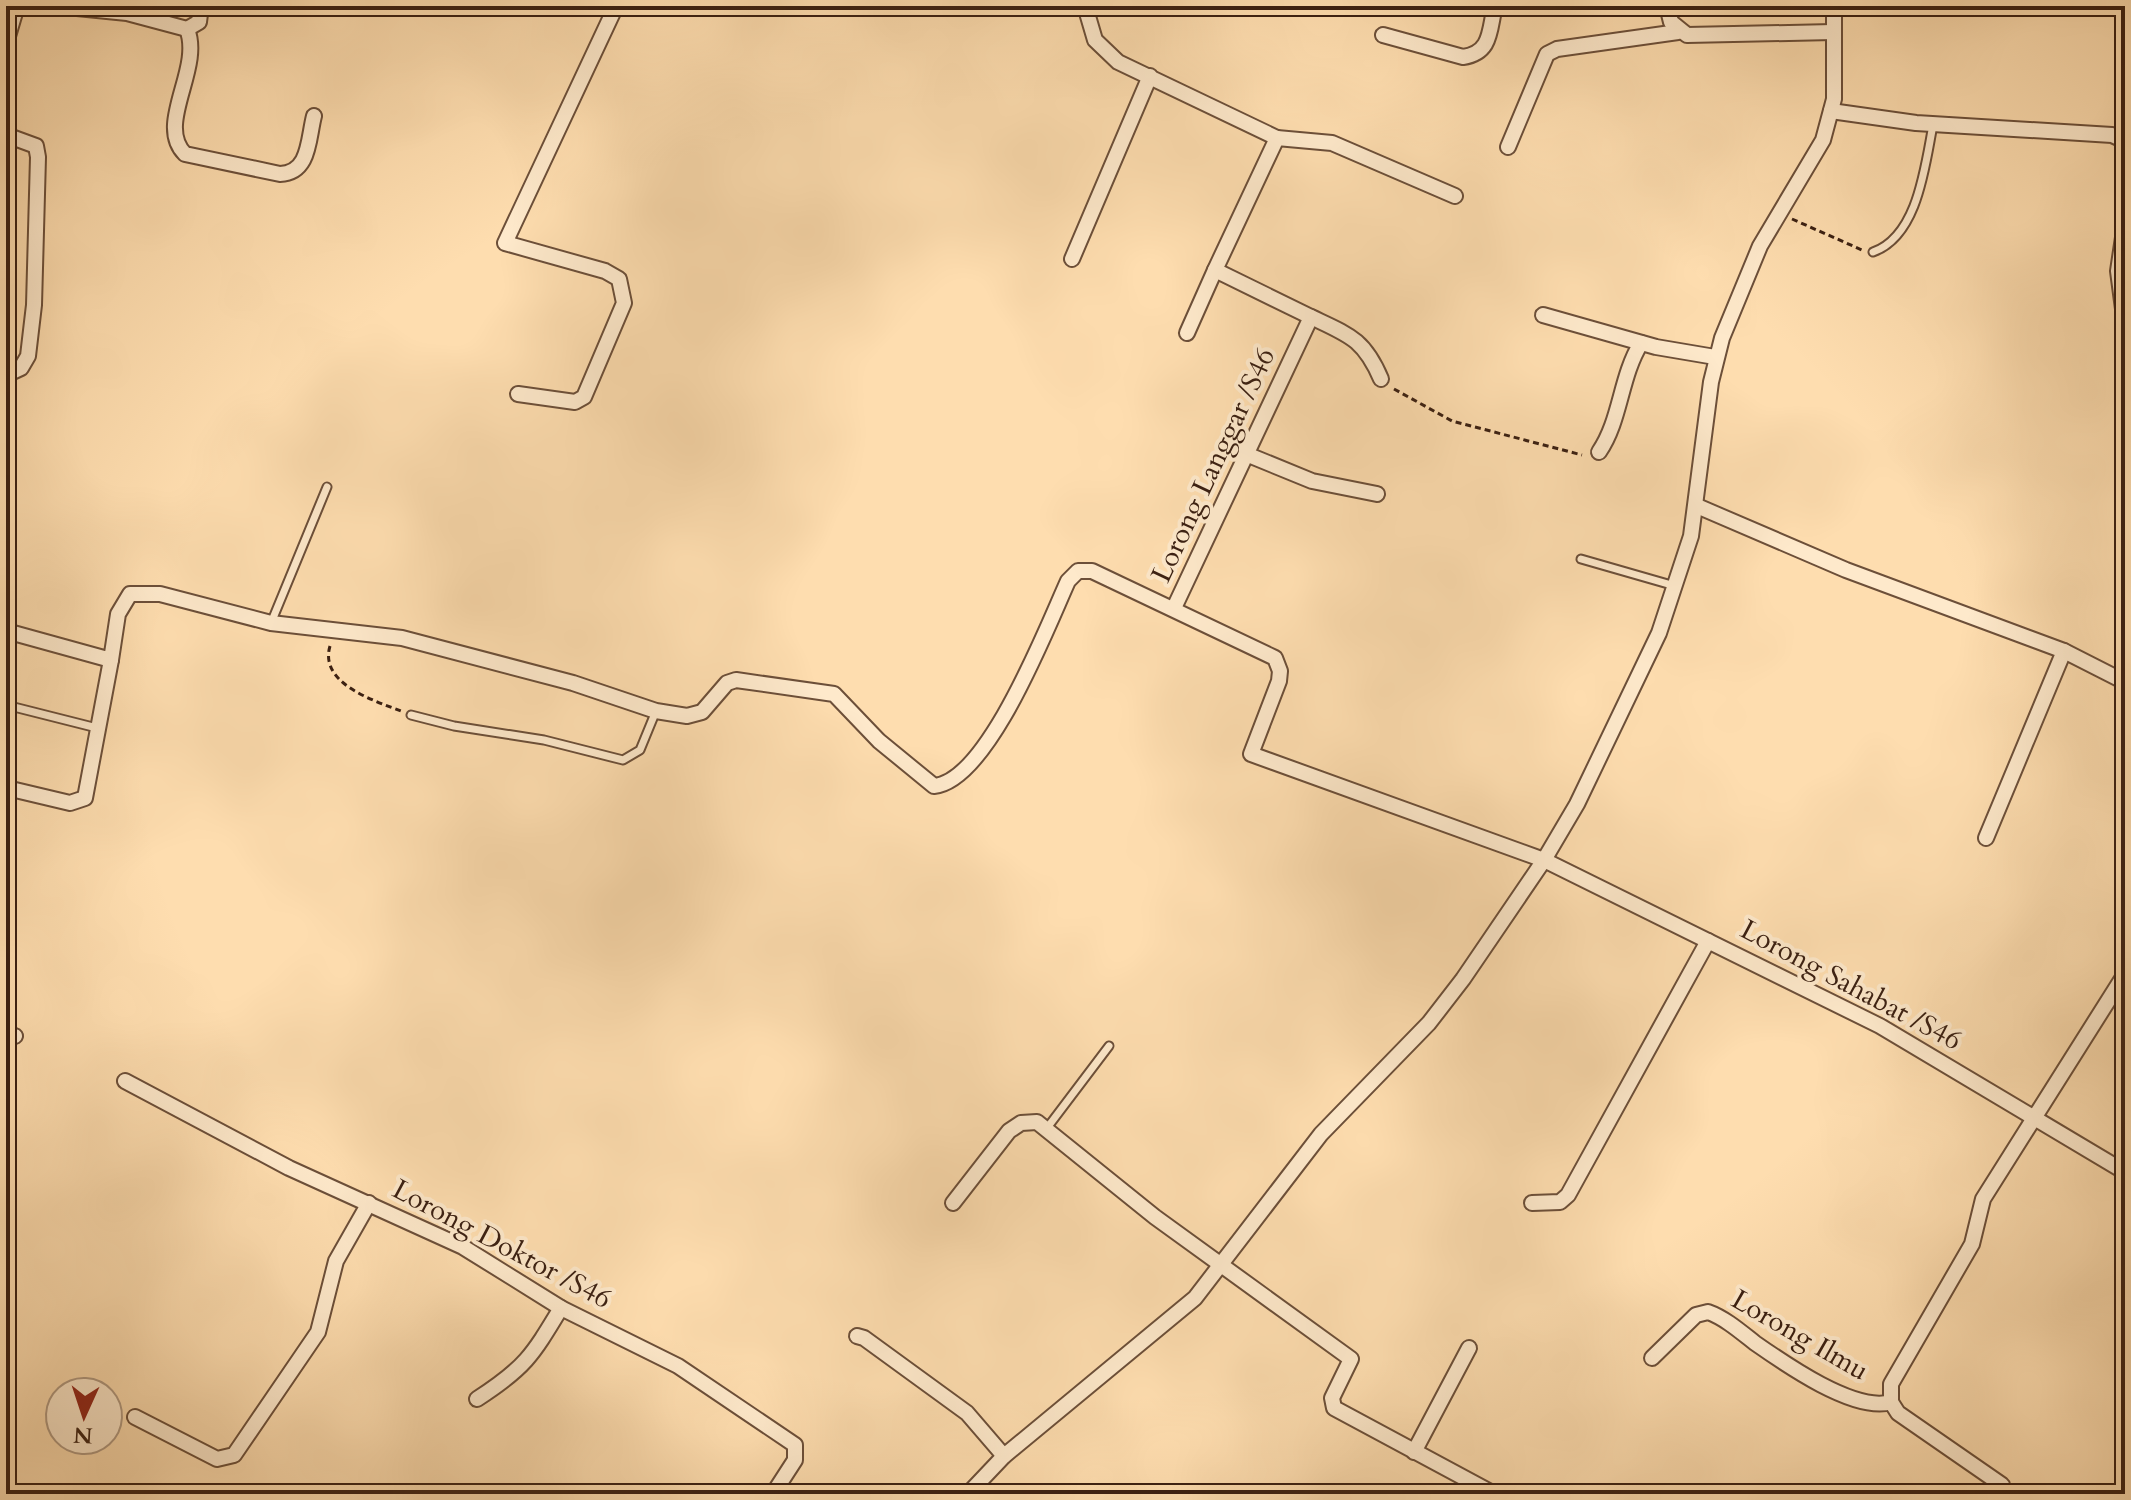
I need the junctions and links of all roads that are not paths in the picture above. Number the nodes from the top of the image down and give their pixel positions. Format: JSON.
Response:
{"nodes":[{"id":1,"x":17,"y":6,"type":"edge"},
{"id":2,"x":57,"y":6,"type":"edge"},
{"id":3,"x":201,"y":6,"type":"edge"},
{"id":4,"x":616,"y":6,"type":"edge"},
{"id":5,"x":1085,"y":6,"type":"edge"},
{"id":6,"x":1495,"y":6,"type":"edge"},
{"id":7,"x":1667,"y":6,"type":"edge"},
{"id":8,"x":1834,"y":6,"type":"edge"},
{"id":9,"x":187,"y":29,"type":"junction"},
{"id":10,"x":1678,"y":32,"type":"junction"},
{"id":11,"x":1833,"y":32,"type":"junction"},
{"id":12,"x":1383,"y":35,"type":"dead end"},
{"id":13,"x":6,"y":43,"type":"edge"},
{"id":14,"x":1150,"y":76,"type":"junction"},
{"id":15,"x":1831,"y":111,"type":"junction"},
{"id":16,"x":314,"y":116,"type":"dead end"},
{"id":17,"x":1933,"y":125,"type":"junction"},
{"id":18,"x":6,"y":135,"type":"edge"},
{"id":19,"x":1277,"y":138,"type":"junction"},
{"id":20,"x":2125,"y":141,"type":"edge"},
{"id":21,"x":1508,"y":147,"type":"dead end"},
{"id":22,"x":1455,"y":196,"type":"dead end"},
{"id":23,"x":2125,"y":224,"type":"edge"},
{"id":24,"x":1873,"y":252,"type":"road end"},
{"id":25,"x":1072,"y":259,"type":"dead end"},
{"id":26,"x":1215,"y":270,"type":"junction"},
{"id":27,"x":1543,"y":315,"type":"dead end"},
{"id":28,"x":1311,"y":317,"type":"junction"},
{"id":29,"x":2125,"y":324,"type":"edge"},
{"id":30,"x":1187,"y":333,"type":"dead end"},
{"id":31,"x":1641,"y":343,"type":"junction"},
{"id":32,"x":1715,"y":357,"type":"junction"},
{"id":33,"x":6,"y":375,"type":"edge"},
{"id":34,"x":1381,"y":379,"type":"road end"},
{"id":35,"x":518,"y":394,"type":"dead end"},
{"id":36,"x":1599,"y":452,"type":"road end"},
{"id":37,"x":1246,"y":454,"type":"junction"},
{"id":38,"x":327,"y":487,"type":"dead end"},
{"id":39,"x":1377,"y":494,"type":"dead end"},
{"id":40,"x":1697,"y":506,"type":"junction"},
{"id":41,"x":1581,"y":559,"type":"dead end"},
{"id":42,"x":1675,"y":586,"type":"junction"},
{"id":43,"x":1174,"y":608,"type":"junction"},
{"id":44,"x":271,"y":623,"type":"junction"},
{"id":45,"x":6,"y":631,"type":"edge"},
{"id":46,"x":2064,"y":651,"type":"junction"},
{"id":47,"x":111,"y":660,"type":"junction"},
{"id":48,"x":2125,"y":682,"type":"edge"},
{"id":49,"x":6,"y":705,"type":"edge"},
{"id":50,"x":656,"y":711,"type":"junction"},
{"id":51,"x":411,"y":715,"type":"road end"},
{"id":52,"x":99,"y":728,"type":"junction"},
{"id":53,"x":8,"y":789,"type":"edge"},
{"id":54,"x":1986,"y":838,"type":"dead end"},
{"id":55,"x":1544,"y":860,"type":"junction"},
{"id":56,"x":1708,"y":941,"type":"junction"},
{"id":57,"x":2125,"y":974,"type":"edge"},
{"id":58,"x":1109,"y":1046,"type":"dead end"},
{"id":59,"x":125,"y":1081,"type":"dead end"},
{"id":60,"x":2034,"y":1116,"type":"junction"},
{"id":61,"x":1047,"y":1128,"type":"junction"},
{"id":62,"x":2125,"y":1172,"type":"edge"},
{"id":63,"x":369,"y":1203,"type":"junction"},
{"id":64,"x":953,"y":1203,"type":"dead end"},
{"id":65,"x":1532,"y":1203,"type":"dead end"},
{"id":66,"x":1220,"y":1265,"type":"junction"},
{"id":67,"x":561,"y":1308,"type":"junction"},
{"id":68,"x":857,"y":1336,"type":"dead end"},
{"id":69,"x":1469,"y":1348,"type":"dead end"},
{"id":70,"x":1652,"y":1358,"type":"dead end"},
{"id":71,"x":477,"y":1399,"type":"dead end"},
{"id":72,"x":1891,"y":1402,"type":"junction"},
{"id":73,"x":135,"y":1417,"type":"dead end"},
{"id":74,"x":1414,"y":1452,"type":"junction"},
{"id":75,"x":1004,"y":1456,"type":"junction"},
{"id":76,"x":2004,"y":1491,"type":"edge"},
{"id":77,"x":773,"y":1494,"type":"edge"},
{"id":78,"x":968,"y":1494,"type":"edge"},
{"id":79,"x":1494,"y":1494,"type":"edge"}],
"edges":[{"from":1,"to":13,"type":"street"},
{"from":2,"to":9,"type":"street"},
{"from":3,"to":9,"type":"street"},
{"from":4,"to":35,"type":"street"},
{"from":5,"to":14,"type":"street"},
{"from":6,"to":12,"type":"street"},
{"from":7,"to":10,"type":"street"},
{"from":8,"to":11,"type":"street"},
{"from":9,"to":16,"type":"street"},
{"from":10,"to":11,"type":"street"},
{"from":10,"to":21,"type":"street"},
{"from":11,"to":15,"type":"street"},
{"from":14,"to":19,"type":"street"},
{"from":14,"to":25,"type":"street"},
{"from":15,"to":17,"type":"street"},
{"from":15,"to":32,"type":"street"},
{"from":17,"to":20,"type":"street"},
{"from":17,"to":24,"type":"lane"},
{"from":18,"to":33,"type":"street"},
{"from":19,"to":22,"type":"street"},
{"from":19,"to":26,"type":"street"},
{"from":23,"to":29,"type":"street"},
{"from":26,"to":28,"type":"street"},
{"from":26,"to":30,"type":"street"},
{"from":27,"to":31,"type":"street"},
{"from":28,"to":34,"type":"street"},
{"from":28,"to":37,"type":"street","name":"Lorong Langgar /S46"},
{"from":31,"to":32,"type":"street"},
{"from":31,"to":36,"type":"street"},
{"from":32,"to":40,"type":"street"},
{"from":37,"to":39,"type":"street"},
{"from":37,"to":43,"type":"street","name":"Lorong Langgar /S46"},
{"from":38,"to":44,"type":"lane"},
{"from":40,"to":42,"type":"street"},
{"from":40,"to":46,"type":"street"},
{"from":41,"to":42,"type":"lane"},
{"from":42,"to":55,"type":"street"},
{"from":43,"to":50,"type":"street"},
{"from":43,"to":55,"type":"street","name":"Lorong Langgar /S46"},
{"from":44,"to":47,"type":"street"},
{"from":44,"to":50,"type":"street"},
{"from":45,"to":47,"type":"street"},
{"from":46,"to":48,"type":"street"},
{"from":46,"to":54,"type":"street"},
{"from":47,"to":52,"type":"street"},
{"from":49,"to":52,"type":"lane"},
{"from":50,"to":51,"type":"lane"},
{"from":52,"to":53,"type":"street"},
{"from":55,"to":56,"type":"street","name":"Lorong Sahabat /S46"},
{"from":55,"to":66,"type":"street"},
{"from":56,"to":60,"type":"street","name":"Lorong Sahabat /S46"},
{"from":56,"to":65,"type":"street"},
{"from":57,"to":60,"type":"street"},
{"from":58,"to":61,"type":"lane"},
{"from":59,"to":63,"type":"street","name":"Lorong Doktor /S46"},
{"from":60,"to":62,"type":"street","name":"Lorong Sahabat /S46"},
{"from":60,"to":72,"type":"street"},
{"from":61,"to":64,"type":"street"},
{"from":61,"to":66,"type":"street"},
{"from":63,"to":67,"type":"street","name":"Lorong Doktor /S46"},
{"from":63,"to":73,"type":"street"},
{"from":66,"to":74,"type":"street"},
{"from":66,"to":75,"type":"street"},
{"from":67,"to":71,"type":"street"},
{"from":67,"to":77,"type":"street","name":"Lorong Doktor /S46"},
{"from":68,"to":75,"type":"street"},
{"from":69,"to":74,"type":"street"},
{"from":70,"to":72,"type":"street","name":"Lorong Ilmu"},
{"from":72,"to":76,"type":"street"},
{"from":74,"to":79,"type":"street"},
{"from":75,"to":78,"type":"street"}]}
